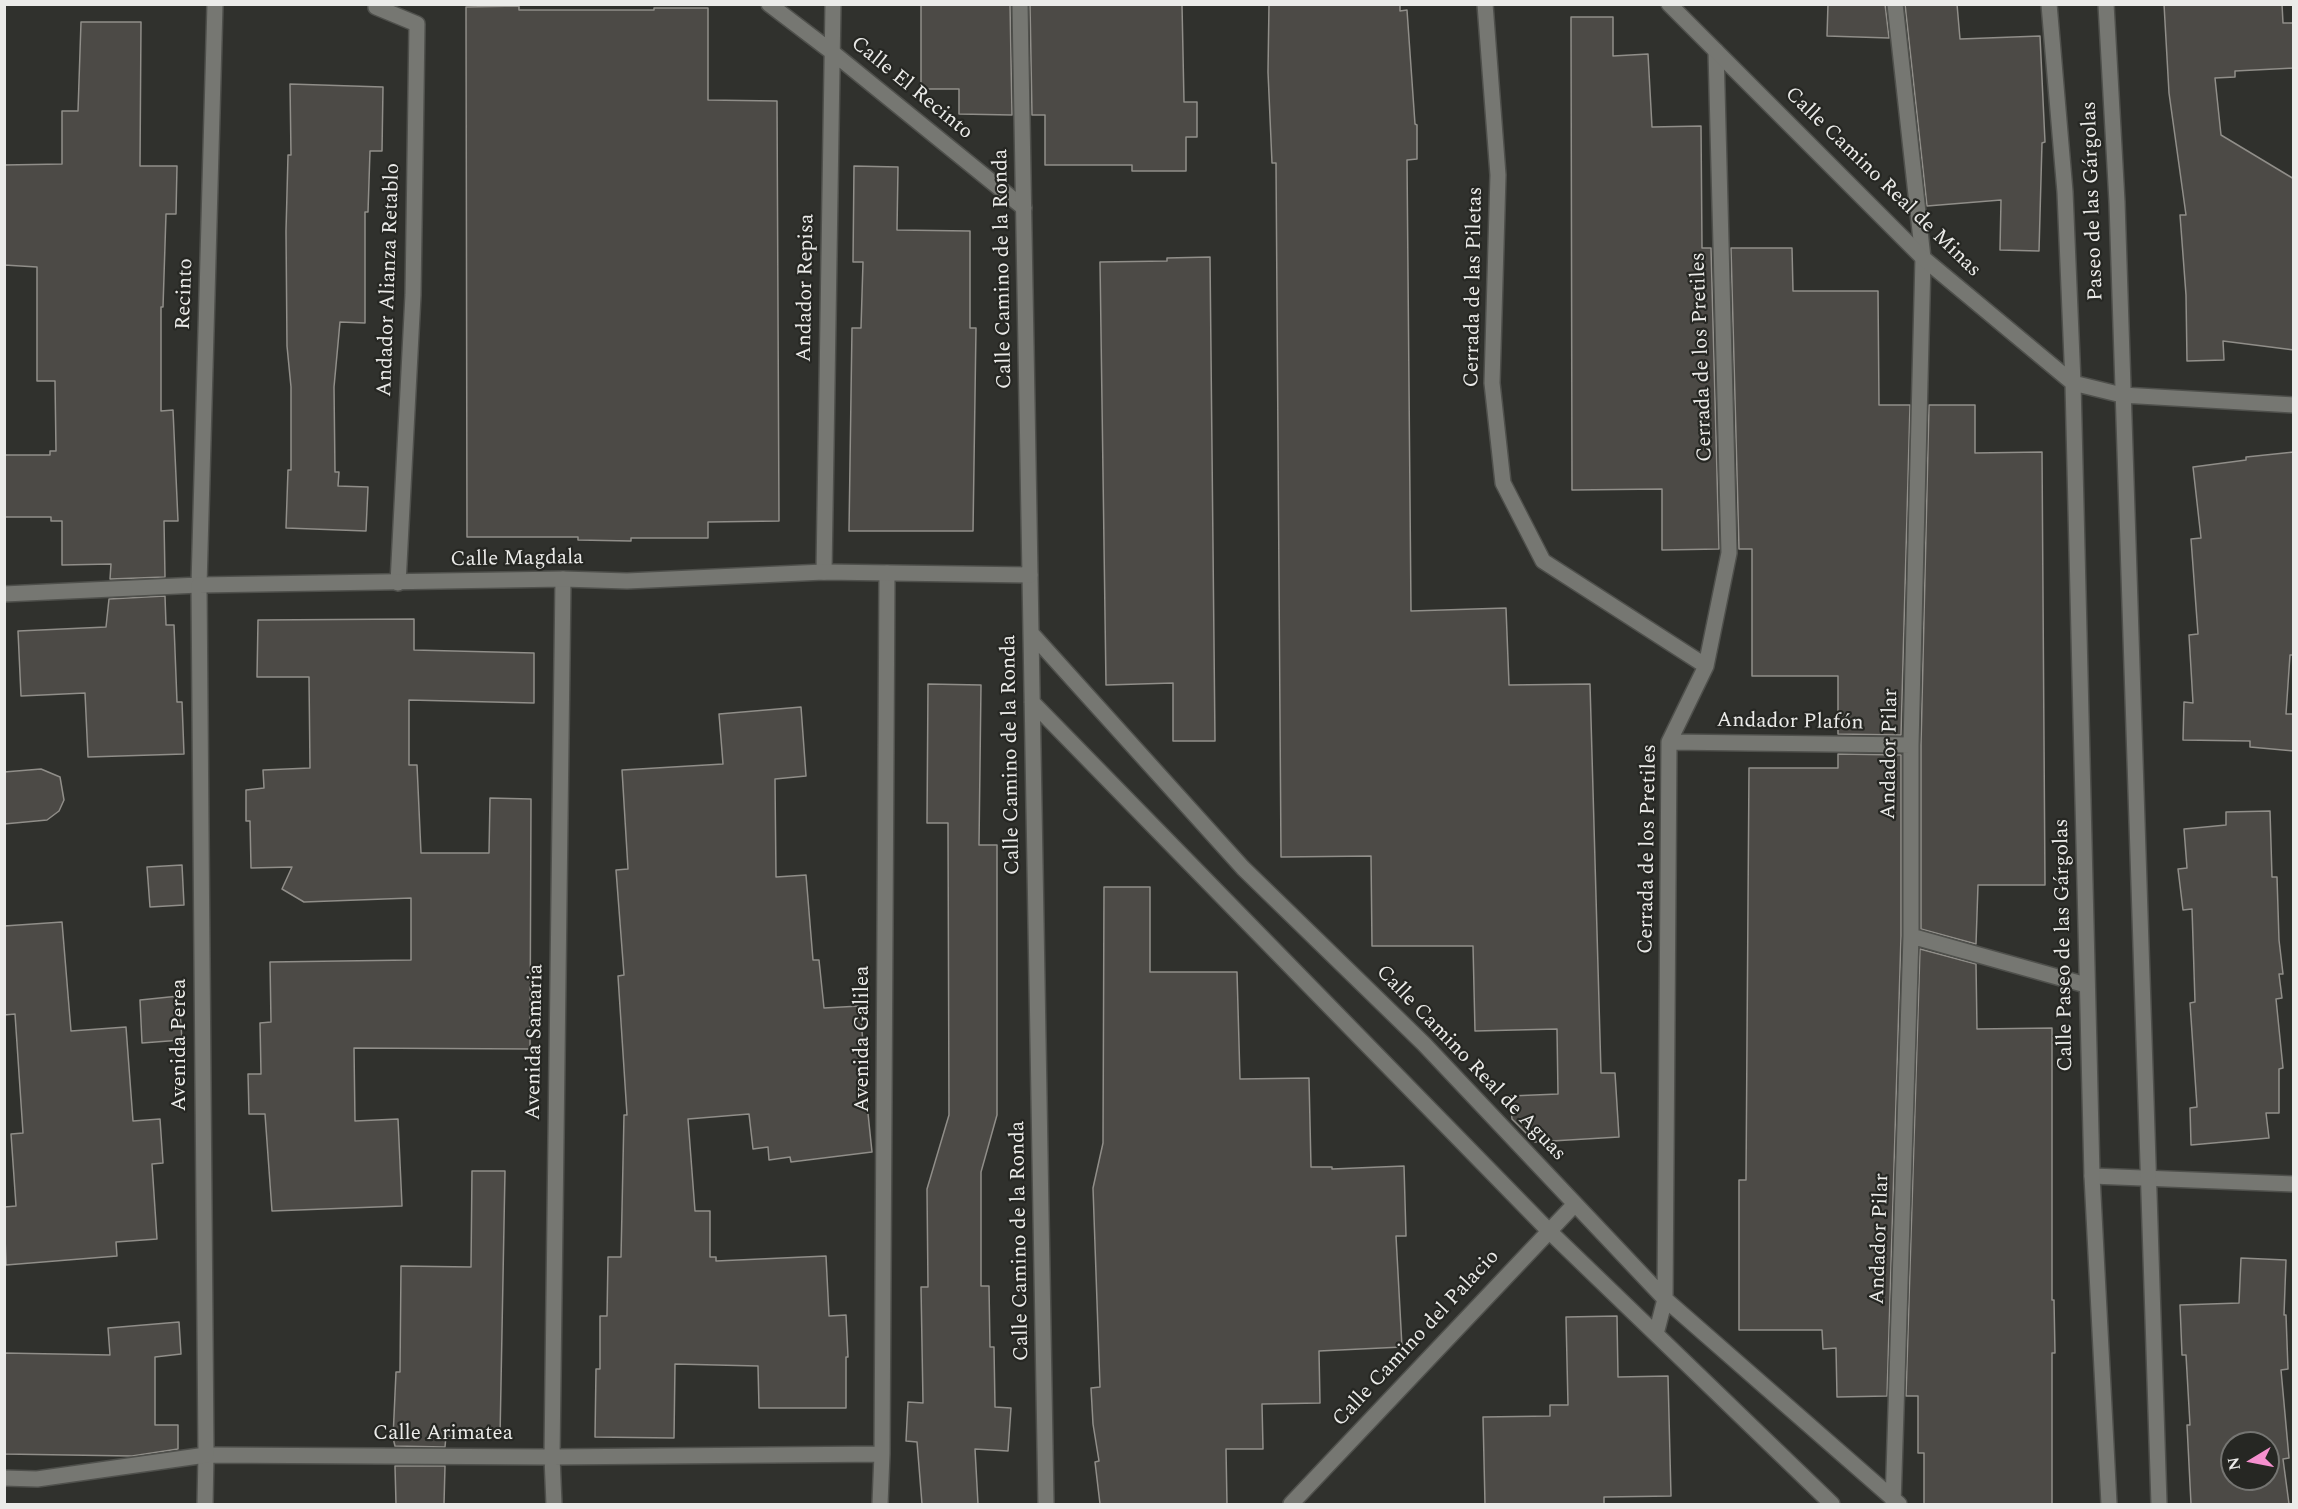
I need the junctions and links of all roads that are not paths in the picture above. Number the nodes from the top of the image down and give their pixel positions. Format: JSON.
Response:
{"nodes":[{"id":1,"x":215,"y":4,"type":"edge"},
{"id":2,"x":376,"y":4,"type":"edge"},
{"id":3,"x":769,"y":4,"type":"edge"},
{"id":4,"x":833,"y":4,"type":"edge"},
{"id":5,"x":1020,"y":4,"type":"edge"},
{"id":6,"x":1485,"y":4,"type":"edge"},
{"id":7,"x":1669,"y":4,"type":"edge"},
{"id":8,"x":1895,"y":4,"type":"edge"},
{"id":9,"x":2049,"y":4,"type":"edge"},
{"id":10,"x":2106,"y":4,"type":"edge"},
{"id":11,"x":1716,"y":51,"type":"junction"},
{"id":12,"x":832,"y":52,"type":"junction"},
{"id":13,"x":1024,"y":208,"type":"junction"},
{"id":14,"x":1923,"y":258,"type":"junction"},
{"id":15,"x":2073,"y":384,"type":"junction"},
{"id":16,"x":2122,"y":395,"type":"junction"},
{"id":17,"x":2294,"y":405,"type":"edge"},
{"id":18,"x":824,"y":572,"type":"junction"},
{"id":19,"x":888,"y":573,"type":"junction"},
{"id":20,"x":1030,"y":575,"type":"junction"},
{"id":21,"x":563,"y":579,"type":"junction"},
{"id":22,"x":398,"y":583,"type":"junction"},
{"id":23,"x":199,"y":585,"type":"junction"},
{"id":24,"x":4,"y":594,"type":"edge"},
{"id":25,"x":1031,"y":633,"type":"junction"},
{"id":26,"x":1706,"y":666,"type":"junction"},
{"id":27,"x":1032,"y":702,"type":"junction"},
{"id":28,"x":1669,"y":742,"type":"junction"},
{"id":29,"x":1911,"y":745,"type":"junction"},
{"id":30,"x":1911,"y":936,"type":"junction"},
{"id":31,"x":2086,"y":985,"type":"junction"},
{"id":32,"x":2092,"y":1176,"type":"junction"},
{"id":33,"x":2149,"y":1179,"type":"junction"},
{"id":34,"x":2294,"y":1184,"type":"edge"},
{"id":35,"x":1575,"y":1204,"type":"junction"},
{"id":36,"x":1549,"y":1231,"type":"junction"},
{"id":37,"x":1665,"y":1299,"type":"junction"},
{"id":38,"x":1656,"y":1334,"type":"junction"},
{"id":39,"x":882,"y":1454,"type":"junction"},
{"id":40,"x":206,"y":1455,"type":"junction"},
{"id":41,"x":552,"y":1457,"type":"junction"},
{"id":42,"x":4,"y":1479,"type":"edge"},
{"id":43,"x":1895,"y":1503,"type":"edge"},
{"id":44,"x":205,"y":1504,"type":"edge"},
{"id":45,"x":554,"y":1504,"type":"edge"},
{"id":46,"x":880,"y":1504,"type":"edge"},
{"id":47,"x":1046,"y":1504,"type":"edge"},
{"id":48,"x":1291,"y":1504,"type":"edge"},
{"id":49,"x":1832,"y":1504,"type":"edge"},
{"id":50,"x":2109,"y":1504,"type":"edge"},
{"id":51,"x":2159,"y":1504,"type":"edge"}],
"edges":[{"from":1,"to":23,"type":"street","name":"Recinto"},
{"from":2,"to":22,"type":"street","name":"Andador Alianza Retablo"},
{"from":3,"to":12,"type":"street","name":"Calle El Recinto"},
{"from":4,"to":12,"type":"street","name":"Andador Repisa"},
{"from":5,"to":13,"type":"street","name":"Calle Camino de la Ronda"},
{"from":6,"to":26,"type":"street","name":"Cerrada de las Piletas"},
{"from":7,"to":11,"type":"street","name":"Calle Camino Real de Minas"},
{"from":8,"to":14,"type":"street","name":"Andador Pilar"},
{"from":9,"to":15,"type":"street","name":"Paseo de las Gárgolas"},
{"from":10,"to":16,"type":"street","name":"Paseo de las Gárgolas"},
{"from":11,"to":14,"type":"street","name":"Calle Camino Real de Minas"},
{"from":11,"to":26,"type":"street","name":"Cerrada de los Pretiles"},
{"from":12,"to":13,"type":"street","name":"Calle El Recinto"},
{"from":12,"to":18,"type":"street","name":"Andador Repisa"},
{"from":13,"to":20,"type":"street","name":"Calle Camino de la Ronda"},
{"from":14,"to":15,"type":"street","name":"Calle Camino Real de Minas"},
{"from":14,"to":29,"type":"street","name":"Andador Pilar"},
{"from":15,"to":16,"type":"street"},
{"from":15,"to":31,"type":"street","name":"Calle Paseo de las Gárgolas"},
{"from":16,"to":17,"type":"street"},
{"from":16,"to":33,"type":"street"},
{"from":18,"to":19,"type":"street","name":"Calle Magdala"},
{"from":18,"to":21,"type":"street","name":"Calle Magdala"},
{"from":19,"to":20,"type":"street","name":"Calle Magdala"},
{"from":19,"to":39,"type":"street","name":"Avenida Galilea"},
{"from":20,"to":25,"type":"street","name":"Calle Camino de la Ronda"},
{"from":21,"to":22,"type":"street","name":"Calle Magdala"},
{"from":21,"to":41,"type":"street","name":"Avenida Samaria"},
{"from":22,"to":23,"type":"street","name":"Calle Magdala"},
{"from":23,"to":24,"type":"street","name":"Calle Magdala"},
{"from":23,"to":40,"type":"street","name":"Avenida Perea"},
{"from":25,"to":27,"type":"street","name":"Calle Camino de la Ronda"},
{"from":25,"to":35,"type":"street","name":"Calle Camino Real de Aguas"},
{"from":26,"to":28,"type":"street","name":"Cerrada de los Pretiles"},
{"from":27,"to":36,"type":"street"},
{"from":27,"to":47,"type":"street","name":"Calle Camino de la Ronda"},
{"from":28,"to":29,"type":"street","name":"Andador Plafón"},
{"from":28,"to":37,"type":"street","name":"Cerrada de los Pretiles"},
{"from":29,"to":30,"type":"street","name":"Andador Pilar"},
{"from":30,"to":31,"type":"street"},
{"from":30,"to":43,"type":"street","name":"Andador Pilar"},
{"from":31,"to":32,"type":"street","name":"Calle Paseo de las Gárgolas"},
{"from":32,"to":33,"type":"street"},
{"from":32,"to":50,"type":"street","name":"Calle Paseo de las Gárgolas"},
{"from":33,"to":34,"type":"street"},
{"from":33,"to":51,"type":"street"},
{"from":35,"to":36,"type":"street","name":"Calle Camino del Palacio"},
{"from":35,"to":37,"type":"street","name":"Calle Camino Real de Aguas"},
{"from":36,"to":38,"type":"street"},
{"from":36,"to":48,"type":"street","name":"Calle Camino del Palacio"},
{"from":37,"to":38,"type":"street","name":"Cerrada de los Pretiles"},
{"from":37,"to":43,"type":"street","name":"Calle Camino Real de Aguas"},
{"from":38,"to":49,"type":"street"},
{"from":39,"to":41,"type":"street","name":"Calle Arimatea"},
{"from":39,"to":46,"type":"street","name":"Avenida Galilea"},
{"from":40,"to":41,"type":"street","name":"Calle Arimatea"},
{"from":40,"to":42,"type":"street","name":"Calle Arimatea"},
{"from":40,"to":44,"type":"street","name":"Avenida Perea"},
{"from":41,"to":45,"type":"street","name":"Avenida Samaria"}]}
